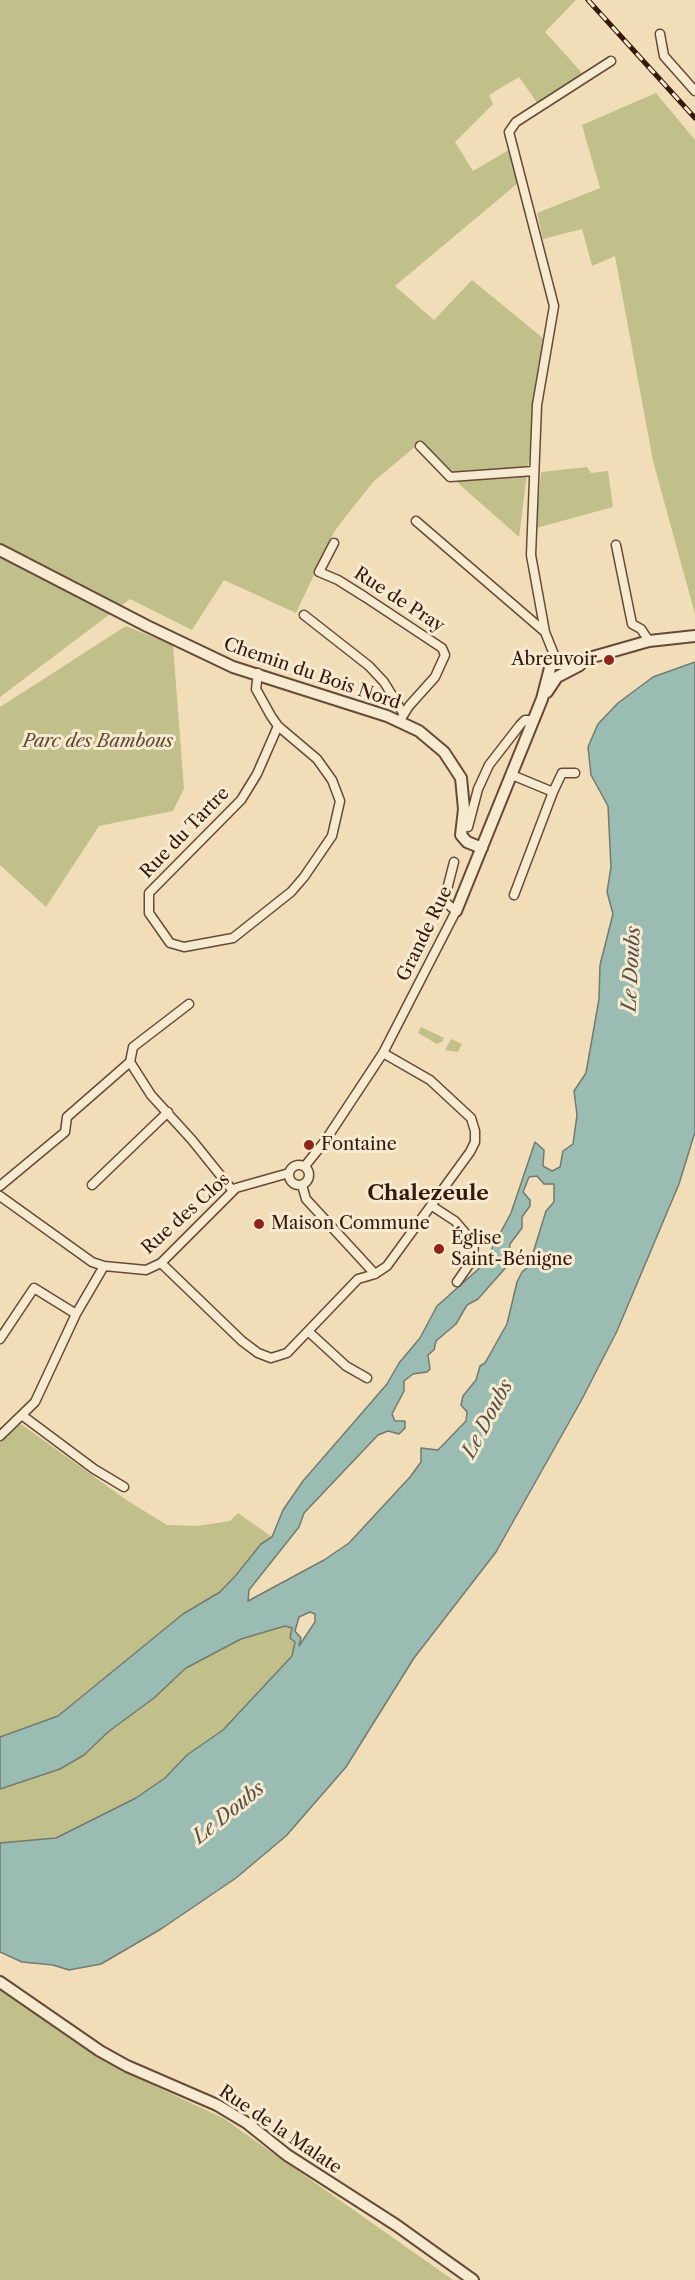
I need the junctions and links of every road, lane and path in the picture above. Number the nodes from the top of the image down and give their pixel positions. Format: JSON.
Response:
{"nodes":[{"id":1,"x":660,"y":34,"type":"dead end"},
{"id":2,"x":612,"y":61,"type":"dead end"},
{"id":3,"x":695,"y":90,"type":"edge"},
{"id":4,"x":420,"y":446,"type":"dead end"},
{"id":5,"x":534,"y":471,"type":"junction"},
{"id":6,"x":416,"y":521,"type":"dead end"},
{"id":7,"x":334,"y":543,"type":"dead end"},
{"id":8,"x":616,"y":545,"type":"dead end"},
{"id":9,"x":0,"y":550,"type":"edge"},
{"id":10,"x":304,"y":615,"type":"dead end"},
{"id":11,"x":545,"y":632,"type":"junction"},
{"id":12,"x":695,"y":636,"type":"edge"},
{"id":13,"x":649,"y":641,"type":"junction"},
{"id":14,"x":556,"y":670,"type":"junction"},
{"id":15,"x":258,"y":673,"type":"junction"},
{"id":16,"x":401,"y":717,"type":"junction"},
{"id":17,"x":533,"y":720,"type":"junction"},
{"id":18,"x":278,"y":726,"type":"junction"},
{"id":19,"x":575,"y":773,"type":"dead end"},
{"id":20,"x":512,"y":775,"type":"junction"},
{"id":21,"x":553,"y":792,"type":"junction"},
{"id":22,"x":468,"y":827,"type":"dead end"},
{"id":23,"x":483,"y":848,"type":"junction"},
{"id":24,"x":454,"y":862,"type":"dead end"},
{"id":25,"x":514,"y":895,"type":"dead end"},
{"id":26,"x":456,"y":911,"type":"junction"},
{"id":27,"x":189,"y":1004,"type":"dead end"},
{"id":28,"x":383,"y":1053,"type":"junction"},
{"id":29,"x":130,"y":1062,"type":"junction"},
{"id":30,"x":168,"y":1113,"type":"junction"},
{"id":31,"x":305,"y":1166,"type":"junction"},
{"id":32,"x":289,"y":1173,"type":"junction"},
{"id":33,"x":92,"y":1185,"type":"dead end"},
{"id":34,"x":302,"y":1185,"type":"junction"},
{"id":35,"x":0,"y":1186,"type":"edge"},
{"id":36,"x":233,"y":1191,"type":"junction"},
{"id":37,"x":0,"y":1196,"type":"edge"},
{"id":38,"x":432,"y":1206,"type":"junction"},
{"id":39,"x":161,"y":1263,"type":"junction"},
{"id":40,"x":104,"y":1266,"type":"junction"},
{"id":41,"x":375,"y":1274,"type":"junction"},
{"id":42,"x":457,"y":1282,"type":"dead end"},
{"id":43,"x":76,"y":1314,"type":"junction"},
{"id":44,"x":309,"y":1332,"type":"junction"},
{"id":45,"x":0,"y":1339,"type":"edge"},
{"id":46,"x":367,"y":1378,"type":"dead end"},
{"id":47,"x":23,"y":1416,"type":"junction"},
{"id":48,"x":0,"y":1436,"type":"edge"},
{"id":49,"x":124,"y":1487,"type":"dead end"},
{"id":50,"x":0,"y":1982,"type":"edge"},
{"id":51,"x":473,"y":2280,"type":"edge"}],
"edges":[{"from":1,"to":3,"type":"street"},
{"from":2,"to":5,"type":"street"},
{"from":4,"to":5,"type":"street"},
{"from":5,"to":11,"type":"street"},
{"from":6,"to":11,"type":"street"},
{"from":7,"to":16,"type":"street","name":"Rue de Pray"},
{"from":8,"to":13,"type":"street"},
{"from":9,"to":15,"type":"street","name":"Chemin du Bois Nord"},
{"from":10,"to":16,"type":"street"},
{"from":11,"to":14,"type":"street"},
{"from":12,"to":13,"type":"street"},
{"from":13,"to":14,"type":"street"},
{"from":14,"to":17,"type":"street","name":"Grande Rue"},
{"from":15,"to":16,"type":"street","name":"Chemin du Bois Nord"},
{"from":15,"to":18,"type":"street","name":"Rue du Tartre"},
{"from":16,"to":23,"type":"street","name":"Chemin du Bois Nord"},
{"from":17,"to":20,"type":"street","name":"Grande Rue"},
{"from":17,"to":22,"type":"street"},
{"from":18,"to":18,"type":"street","name":"Rue du Tartre"},
{"from":19,"to":21,"type":"street"},
{"from":20,"to":21,"type":"street"},
{"from":20,"to":23,"type":"street","name":"Grande Rue"},
{"from":21,"to":25,"type":"street"},
{"from":23,"to":26,"type":"street","name":"Grande Rue"},
{"from":24,"to":26,"type":"street"},
{"from":26,"to":28,"type":"street","name":"Grande Rue"},
{"from":27,"to":29,"type":"street"},
{"from":28,"to":31,"type":"street","name":"Grande Rue"},
{"from":28,"to":38,"type":"street"},
{"from":29,"to":30,"type":"street"},
{"from":29,"to":35,"type":"street"},
{"from":30,"to":33,"type":"street"},
{"from":30,"to":36,"type":"street"},
{"from":31,"to":32,"type":"street"},
{"from":31,"to":34,"type":"street"},
{"from":32,"to":34,"type":"street"},
{"from":32,"to":36,"type":"street","name":"Rue des Clos"},
{"from":34,"to":41,"type":"street"},
{"from":36,"to":39,"type":"street","name":"Rue des Clos"},
{"from":37,"to":40,"type":"street"},
{"from":38,"to":41,"type":"street"},
{"from":38,"to":42,"type":"street"},
{"from":39,"to":40,"type":"street","name":"Rue des Clos"},
{"from":39,"to":44,"type":"street"},
{"from":40,"to":43,"type":"street"},
{"from":41,"to":44,"type":"street"},
{"from":43,"to":45,"type":"street"},
{"from":43,"to":47,"type":"street"},
{"from":44,"to":46,"type":"street"},
{"from":47,"to":48,"type":"street"},
{"from":47,"to":49,"type":"street"},
{"from":50,"to":51,"type":"street","name":"Rue de la Malate"}]}
